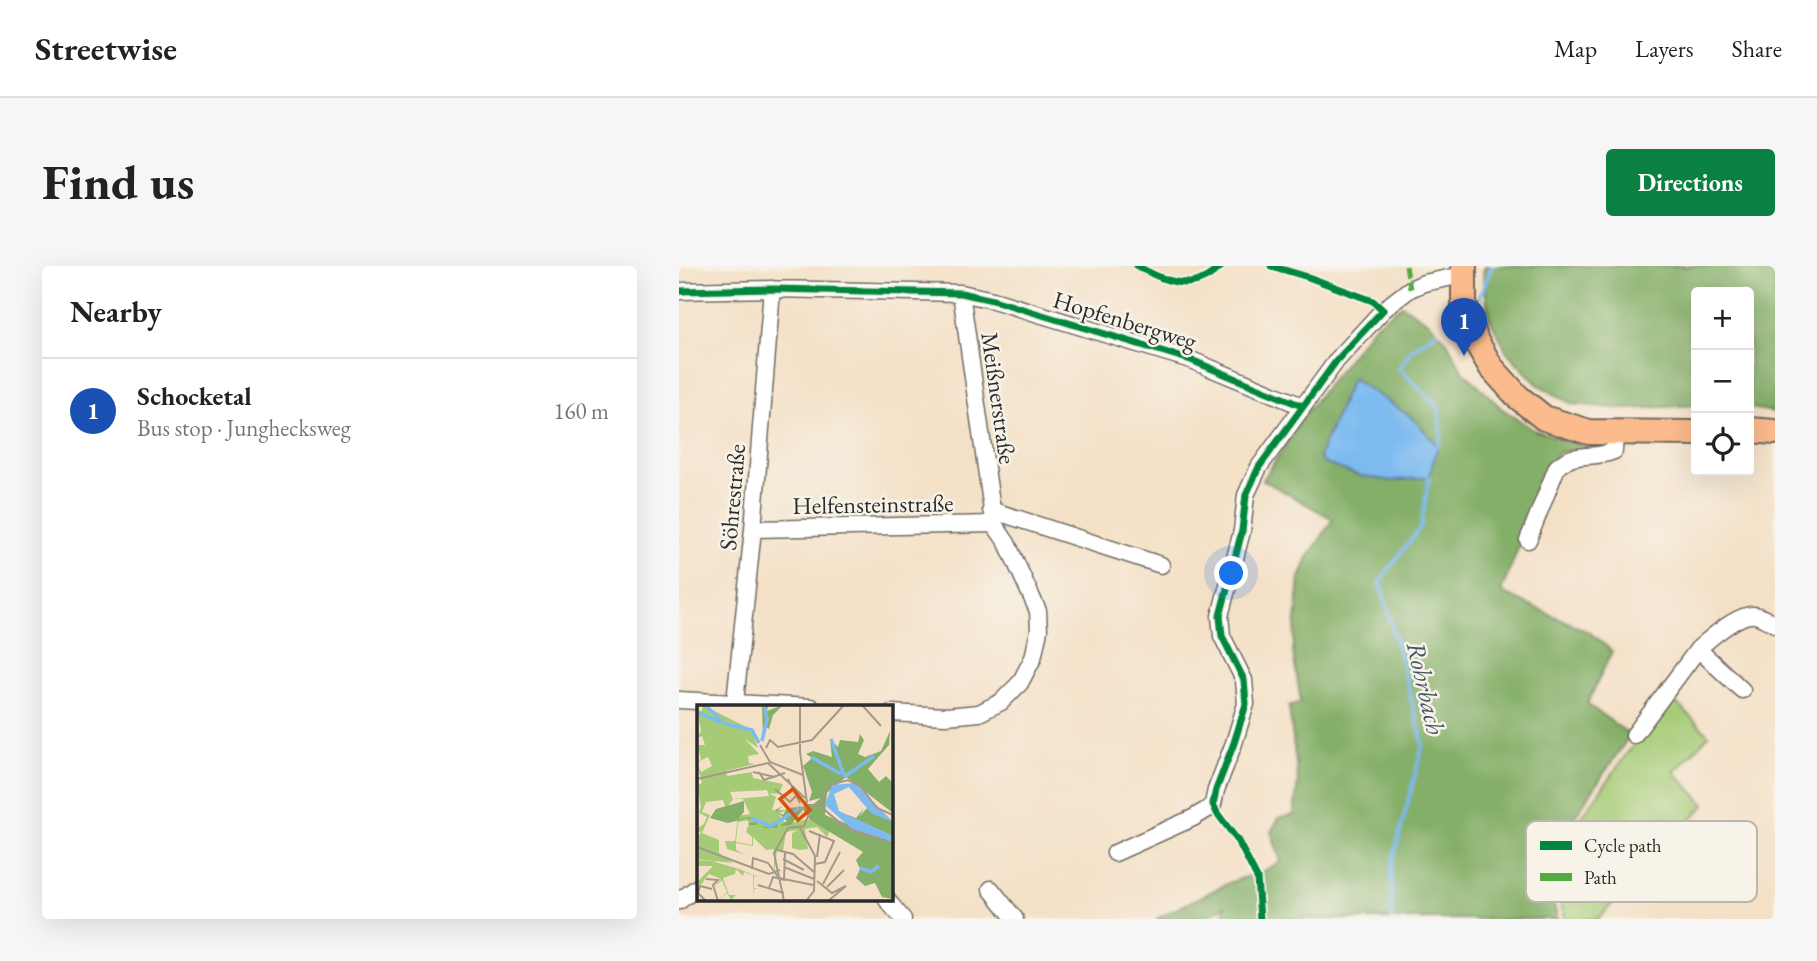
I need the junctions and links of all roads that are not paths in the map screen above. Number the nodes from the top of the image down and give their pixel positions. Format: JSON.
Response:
{"nodes":[{"id":1,"x":1464,"y":271,"type":"edge"},
{"id":2,"x":772,"y":289,"type":"junction"},
{"id":3,"x":679,"y":291,"type":"edge"},
{"id":4,"x":961,"y":293,"type":"junction"},
{"id":5,"x":1301,"y":406,"type":"junction"},
{"id":6,"x":1754,"y":430,"type":"edge"},
{"id":7,"x":1775,"y":432,"type":"edge"},
{"id":8,"x":1615,"y":433,"type":"junction"},
{"id":9,"x":1691,"y":433,"type":"edge"},
{"id":10,"x":993,"y":517,"type":"junction"},
{"id":11,"x":753,"y":529,"type":"junction"},
{"id":12,"x":1528,"y":540,"type":"dead end"},
{"id":13,"x":1161,"y":565,"type":"dead end"},
{"id":14,"x":1775,"y":624,"type":"edge"},
{"id":15,"x":1699,"y":649,"type":"junction"},
{"id":16,"x":1742,"y":690,"type":"dead end"},
{"id":17,"x":679,"y":700,"type":"edge"},
{"id":18,"x":737,"y":705,"type":"edge"},
{"id":19,"x":893,"y":713,"type":"edge"},
{"id":20,"x":1634,"y":736,"type":"dead end"},
{"id":21,"x":1115,"y":853,"type":"dead end"},
{"id":22,"x":697,"y":888,"type":"edge"},
{"id":23,"x":991,"y":889,"type":"dead end"},
{"id":24,"x":679,"y":901,"type":"edge"},
{"id":25,"x":889,"y":902,"type":"edge"},
{"id":26,"x":903,"y":919,"type":"edge"},
{"id":27,"x":1015,"y":919,"type":"edge"}],
"edges":[{"from":1,"to":5,"type":"street"},
{"from":1,"to":8,"type":"main road"},
{"from":2,"to":3,"type":"street","name":"Hopfenbergweg"},
{"from":2,"to":4,"type":"street","name":"Hopfenbergweg"},
{"from":2,"to":11,"type":"street","name":"Söhrestraße"},
{"from":4,"to":5,"type":"street","name":"Hopfenbergweg"},
{"from":4,"to":10,"type":"street","name":"Meißnerstraße"},
{"from":5,"to":21,"type":"street"},
{"from":6,"to":7,"type":"main road"},
{"from":8,"to":9,"type":"main road"},
{"from":8,"to":12,"type":"street"},
{"from":10,"to":11,"type":"street","name":"Helfensteinstraße"},
{"from":10,"to":13,"type":"street"},
{"from":10,"to":19,"type":"street","name":"Meißnerstraße"},
{"from":11,"to":18,"type":"street","name":"Söhrestraße"},
{"from":14,"to":15,"type":"street"},
{"from":15,"to":16,"type":"street"},
{"from":15,"to":20,"type":"street"},
{"from":17,"to":18,"type":"street"},
{"from":22,"to":24,"type":"street"},
{"from":23,"to":27,"type":"street"},
{"from":25,"to":26,"type":"street"}]}
